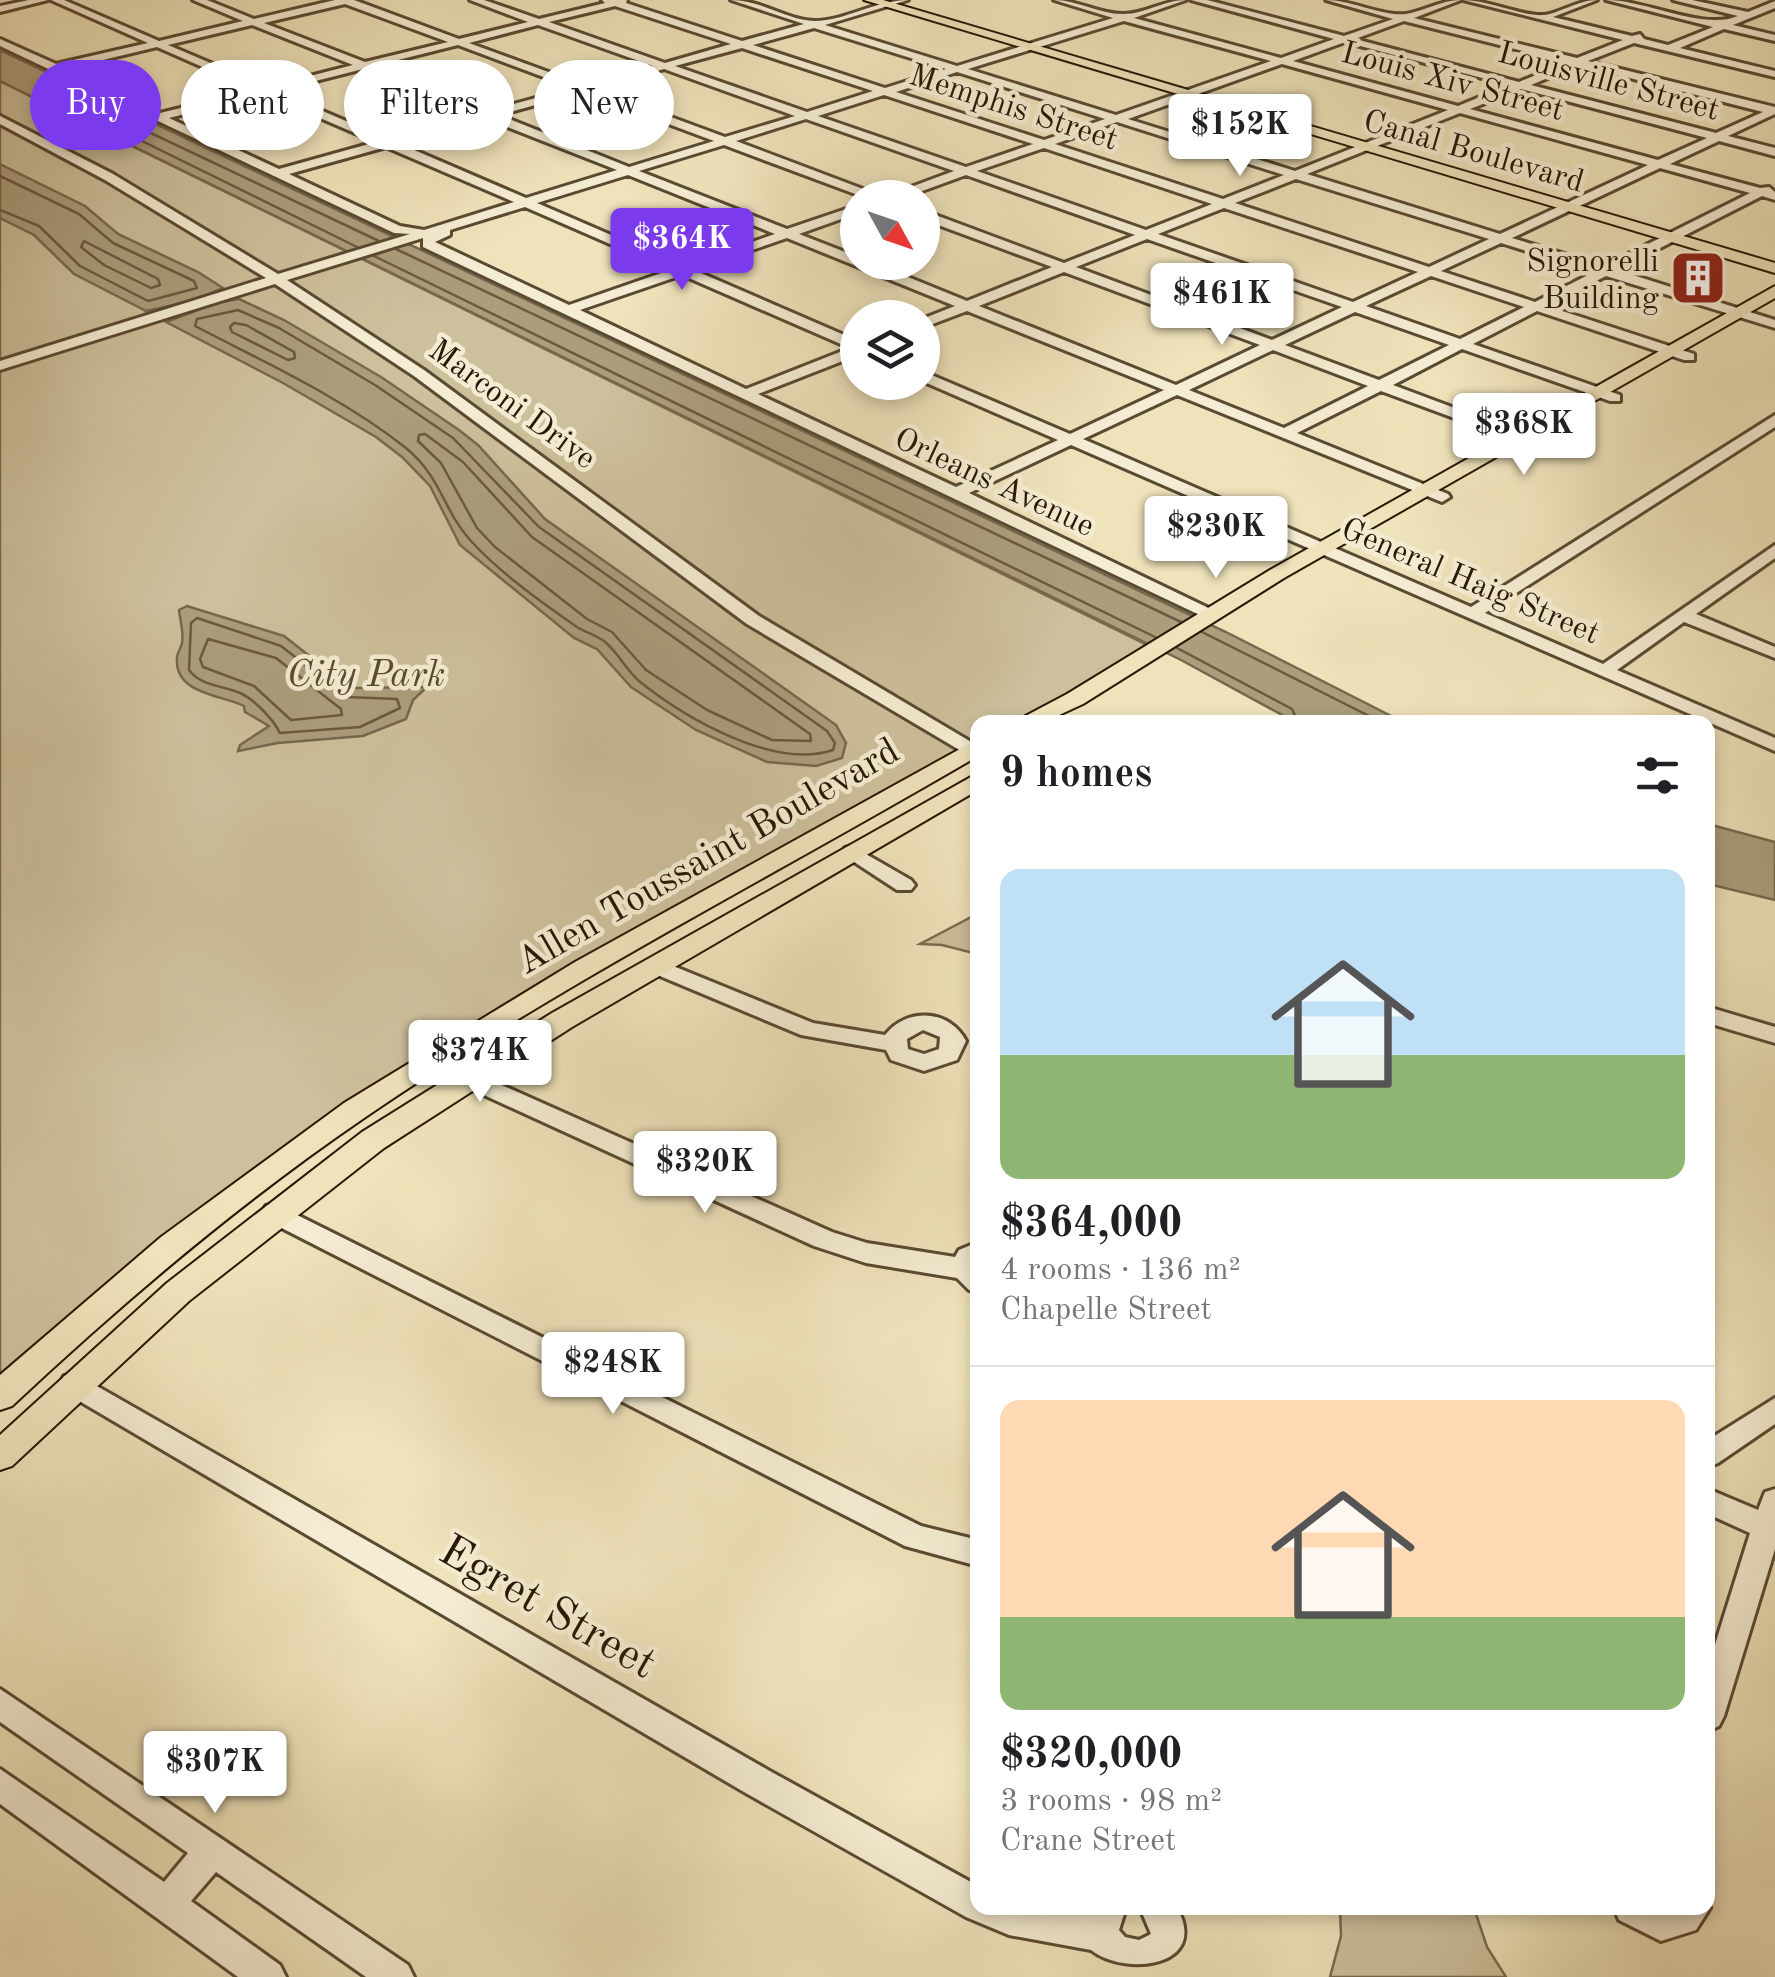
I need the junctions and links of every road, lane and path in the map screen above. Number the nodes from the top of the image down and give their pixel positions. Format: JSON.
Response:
{"nodes":[{"id":1,"x":19,"y":0,"type":"edge"},
{"id":2,"x":43,"y":0,"type":"edge"},
{"id":3,"x":56,"y":0,"type":"edge"},
{"id":4,"x":198,"y":0,"type":"edge"},
{"id":5,"x":220,"y":0,"type":"edge"},
{"id":6,"x":347,"y":0,"type":"edge"},
{"id":7,"x":474,"y":0,"type":"edge"},
{"id":8,"x":736,"y":0,"type":"edge"},
{"id":9,"x":870,"y":0,"type":"edge"},
{"id":10,"x":903,"y":0,"type":"edge"},
{"id":11,"x":920,"y":0,"type":"edge"},
{"id":12,"x":1059,"y":0,"type":"edge"},
{"id":13,"x":1181,"y":0,"type":"edge"},
{"id":14,"x":1196,"y":0,"type":"edge"},
{"id":15,"x":1331,"y":0,"type":"edge"},
{"id":16,"x":1456,"y":0,"type":"edge"},
{"id":17,"x":1468,"y":0,"type":"edge"},
{"id":18,"x":1486,"y":0,"type":"edge"},
{"id":19,"x":1592,"y":0,"type":"edge"},
{"id":20,"x":1611,"y":0,"type":"edge"},
{"id":21,"x":1678,"y":0,"type":"edge"},
{"id":22,"x":616,"y":1,"type":"edge"},
{"id":23,"x":1775,"y":4,"type":"edge"},
{"id":24,"x":0,"y":5,"type":"edge"},
{"id":25,"x":886,"y":5,"type":"junction"},
{"id":26,"x":1551,"y":16,"type":"junction"},
{"id":27,"x":1750,"y":16,"type":"junction"},
{"id":28,"x":1124,"y":18,"type":"junction"},
{"id":29,"x":1404,"y":18,"type":"junction"},
{"id":30,"x":260,"y":20,"type":"junction"},
{"id":31,"x":1775,"y":21,"type":"edge"},
{"id":32,"x":538,"y":22,"type":"junction"},
{"id":33,"x":814,"y":24,"type":"junction"},
{"id":34,"x":1724,"y":27,"type":"junction"},
{"id":35,"x":1636,"y":38,"type":"junction"},
{"id":36,"x":1775,"y":38,"type":"edge"},
{"id":37,"x":1344,"y":39,"type":"junction"},
{"id":38,"x":1054,"y":40,"type":"junction"},
{"id":39,"x":0,"y":42,"type":"edge"},
{"id":40,"x":459,"y":42,"type":"junction"},
{"id":41,"x":158,"y":44,"type":"junction"},
{"id":42,"x":742,"y":44,"type":"junction"},
{"id":43,"x":1672,"y":47,"type":"junction"},
{"id":44,"x":1028,"y":48,"type":"junction"},
{"id":45,"x":37,"y":60,"type":"edge"},
{"id":46,"x":89,"y":60,"type":"edge"},
{"id":47,"x":194,"y":60,"type":"edge"},
{"id":48,"x":350,"y":60,"type":"edge"},
{"id":49,"x":372,"y":60,"type":"edge"},
{"id":50,"x":386,"y":60,"type":"edge"},
{"id":51,"x":648,"y":60,"type":"edge"},
{"id":52,"x":1282,"y":61,"type":"junction"},
{"id":53,"x":1578,"y":62,"type":"junction"},
{"id":54,"x":674,"y":63,"type":"edge"},
{"id":55,"x":674,"y":69,"type":"edge"},
{"id":56,"x":958,"y":69,"type":"junction"},
{"id":57,"x":534,"y":70,"type":"edge"},
{"id":58,"x":1775,"y":72,"type":"edge"},
{"id":59,"x":1212,"y":85,"type":"junction"},
{"id":60,"x":1520,"y":85,"type":"junction"},
{"id":61,"x":883,"y":92,"type":"junction"},
{"id":62,"x":1187,"y":94,"type":"junction"},
{"id":63,"x":1458,"y":110,"type":"junction"},
{"id":64,"x":1774,"y":110,"type":"edge"},
{"id":65,"x":808,"y":115,"type":"junction"},
{"id":66,"x":514,"y":116,"type":"edge"},
{"id":67,"x":161,"y":118,"type":"edge"},
{"id":68,"x":0,"y":119,"type":"edge"},
{"id":69,"x":1116,"y":119,"type":"junction"},
{"id":70,"x":674,"y":121,"type":"edge"},
{"id":71,"x":514,"y":126,"type":"edge"},
{"id":72,"x":1390,"y":137,"type":"junction"},
{"id":73,"x":1716,"y":137,"type":"junction"},
{"id":74,"x":725,"y":140,"type":"junction"},
{"id":75,"x":1042,"y":144,"type":"junction"},
{"id":76,"x":1366,"y":147,"type":"junction"},
{"id":77,"x":362,"y":150,"type":"edge"},
{"id":78,"x":402,"y":150,"type":"edge"},
{"id":79,"x":1775,"y":152,"type":"edge"},
{"id":80,"x":1472,"y":161,"type":"dead end"},
{"id":81,"x":1658,"y":164,"type":"junction"},
{"id":82,"x":634,"y":168,"type":"junction"},
{"id":83,"x":966,"y":171,"type":"junction"},
{"id":84,"x":278,"y":174,"type":"junction"},
{"id":85,"x":1295,"y":175,"type":"junction"},
{"id":86,"x":940,"y":180,"type":"edge"},
{"id":87,"x":840,"y":184,"type":"edge"},
{"id":88,"x":1567,"y":188,"type":"dead end"},
{"id":89,"x":1770,"y":191,"type":"edge"},
{"id":90,"x":1591,"y":196,"type":"junction"},
{"id":91,"x":523,"y":203,"type":"junction"},
{"id":92,"x":1617,"y":203,"type":"dead end"},
{"id":93,"x":1223,"y":204,"type":"junction"},
{"id":94,"x":1568,"y":206,"type":"junction"},
{"id":95,"x":840,"y":215,"type":"edge"},
{"id":96,"x":1670,"y":218,"type":"dead end"},
{"id":97,"x":940,"y":221,"type":"edge"},
{"id":98,"x":1695,"y":226,"type":"junction"},
{"id":99,"x":793,"y":231,"type":"junction"},
{"id":100,"x":1721,"y":233,"type":"dead end"},
{"id":101,"x":1146,"y":234,"type":"junction"},
{"id":102,"x":1672,"y":237,"type":"junction"},
{"id":103,"x":1500,"y":238,"type":"junction"},
{"id":104,"x":840,"y":246,"type":"edge"},
{"id":105,"x":840,"y":253,"type":"edge"},
{"id":106,"x":1066,"y":267,"type":"junction"},
{"id":107,"x":1775,"y":268,"type":"edge"},
{"id":108,"x":683,"y":270,"type":"junction"},
{"id":109,"x":1604,"y":271,"type":"junction"},
{"id":110,"x":1429,"y":272,"type":"junction"},
{"id":111,"x":277,"y":279,"type":"junction"},
{"id":112,"x":909,"y":280,"type":"edge"},
{"id":113,"x":924,"y":280,"type":"edge"},
{"id":114,"x":1775,"y":291,"type":"edge"},
{"id":115,"x":974,"y":303,"type":"junction"},
{"id":116,"x":1355,"y":306,"type":"junction"},
{"id":117,"x":1535,"y":307,"type":"junction"},
{"id":118,"x":1775,"y":307,"type":"edge"},
{"id":119,"x":568,"y":310,"type":"junction"},
{"id":120,"x":940,"y":317,"type":"edge"},
{"id":121,"x":1757,"y":318,"type":"edge"},
{"id":122,"x":840,"y":340,"type":"edge"},
{"id":123,"x":1274,"y":344,"type":"junction"},
{"id":124,"x":1463,"y":344,"type":"junction"},
{"id":125,"x":1680,"y":354,"type":"junction"},
{"id":126,"x":840,"y":355,"type":"edge"},
{"id":127,"x":0,"y":366,"type":"edge"},
{"id":128,"x":940,"y":382,"type":"edge"},
{"id":129,"x":1383,"y":384,"type":"junction"},
{"id":130,"x":1183,"y":387,"type":"junction"},
{"id":131,"x":746,"y":394,"type":"junction"},
{"id":132,"x":1607,"y":395,"type":"junction"},
{"id":133,"x":1775,"y":420,"type":"edge"},
{"id":134,"x":1292,"y":430,"type":"junction"},
{"id":135,"x":1072,"y":439,"type":"junction"},
{"id":136,"x":1527,"y":440,"type":"junction"},
{"id":137,"x":1440,"y":490,"type":"junction"},
{"id":138,"x":956,"y":493,"type":"junction"},
{"id":139,"x":1775,"y":550,"type":"edge"},
{"id":140,"x":1331,"y":553,"type":"junction"},
{"id":141,"x":1755,"y":565,"type":"junction"},
{"id":142,"x":1775,"y":572,"type":"edge"},
{"id":143,"x":1473,"y":613,"type":"junction"},
{"id":144,"x":1682,"y":615,"type":"junction"},
{"id":145,"x":1214,"y":618,"type":"junction"},
{"id":146,"x":1775,"y":653,"type":"edge"},
{"id":147,"x":1155,"y":657,"type":"junction"},
{"id":148,"x":1604,"y":670,"type":"junction"},
{"id":149,"x":1041,"y":715,"type":"edge"},
{"id":150,"x":1073,"y":715,"type":"edge"},
{"id":151,"x":1707,"y":715,"type":"edge"},
{"id":152,"x":1715,"y":719,"type":"edge"},
{"id":153,"x":1775,"y":745,"type":"edge"},
{"id":154,"x":970,"y":747,"type":"edge"},
{"id":155,"x":970,"y":753,"type":"edge"},
{"id":156,"x":970,"y":785,"type":"edge"},
{"id":157,"x":887,"y":799,"type":"junction"},
{"id":158,"x":916,"y":815,"type":"junction"},
{"id":159,"x":852,"y":852,"type":"junction"},
{"id":160,"x":904,"y":884,"type":"dead end"},
{"id":161,"x":656,"y":966,"type":"junction"},
{"id":162,"x":527,"y":1002,"type":"junction"},
{"id":163,"x":1715,"y":1017,"type":"edge"},
{"id":164,"x":557,"y":1023,"type":"junction"},
{"id":165,"x":1775,"y":1035,"type":"edge"},
{"id":166,"x":894,"y":1044,"type":"dead end"},
{"id":167,"x":468,"y":1078,"type":"junction"},
{"id":168,"x":274,"y":1213,"type":"junction"},
{"id":169,"x":970,"y":1268,"type":"edge"},
{"id":170,"x":138,"y":1272,"type":"junction"},
{"id":171,"x":178,"y":1292,"type":"junction"},
{"id":172,"x":74,"y":1384,"type":"junction"},
{"id":173,"x":0,"y":1396,"type":"edge"},
{"id":174,"x":1775,"y":1409,"type":"edge"},
{"id":175,"x":1715,"y":1450,"type":"edge"},
{"id":176,"x":0,"y":1456,"type":"edge"},
{"id":177,"x":1715,"y":1503,"type":"edge"},
{"id":178,"x":1772,"y":1520,"type":"edge"},
{"id":179,"x":970,"y":1551,"type":"edge"},
{"id":180,"x":1715,"y":1695,"type":"edge"},
{"id":181,"x":0,"y":1704,"type":"edge"},
{"id":182,"x":0,"y":1784,"type":"edge"},
{"id":183,"x":212,"y":1852,"type":"junction"},
{"id":184,"x":970,"y":1900,"type":"edge"},
{"id":185,"x":166,"y":1904,"type":"junction"},
{"id":186,"x":1001,"y":1915,"type":"edge"},
{"id":187,"x":1162,"y":1915,"type":"edge"},
{"id":188,"x":1644,"y":1915,"type":"edge"},
{"id":189,"x":1686,"y":1915,"type":"edge"},
{"id":190,"x":1106,"y":1921,"type":"edge"},
{"id":191,"x":268,"y":1977,"type":"edge"},
{"id":192,"x":396,"y":1977,"type":"edge"}],
"edges":[{"from":1,"to":24,"type":"street"},
{"from":2,"to":24,"type":"street"},
{"from":3,"to":41,"type":"street"},
{"from":4,"to":30,"type":"street"},
{"from":5,"to":30,"type":"street"},
{"from":6,"to":30,"type":"street"},
{"from":6,"to":40,"type":"street"},
{"from":7,"to":32,"type":"street"},
{"from":8,"to":33,"type":"street"},
{"from":9,"to":25,"type":"main road","name":"Canal Boulevard"},
{"from":10,"to":25,"type":"street"},
{"from":11,"to":38,"type":"main road","name":"Canal Boulevard"},
{"from":12,"to":28,"type":"street","name":"Louis Xiv Street"},
{"from":13,"to":28,"type":"street"},
{"from":14,"to":37,"type":"street","name":"Louisville Street"},
{"from":15,"to":29,"type":"street"},
{"from":16,"to":29,"type":"street"},
{"from":17,"to":35,"type":"street"},
{"from":18,"to":26,"type":"street"},
{"from":19,"to":26,"type":"street"},
{"from":20,"to":34,"type":"street"},
{"from":21,"to":27,"type":"street"},
{"from":22,"to":32,"type":"street"},
{"from":22,"to":42,"type":"street","name":"Memphis Street"},
{"from":23,"to":27,"type":"street"},
{"from":25,"to":33,"type":"street"},
{"from":25,"to":44,"type":"main road","name":"Canal Boulevard"},
{"from":26,"to":35,"type":"street"},
{"from":27,"to":31,"type":"street"},
{"from":27,"to":34,"type":"street"},
{"from":28,"to":38,"type":"street"},
{"from":28,"to":52,"type":"street","name":"Louis Xiv Street"},
{"from":29,"to":37,"type":"street"},
{"from":29,"to":53,"type":"street"},
{"from":30,"to":41,"type":"street"},
{"from":30,"to":48,"type":"street"},
{"from":30,"to":49,"type":"street"},
{"from":32,"to":40,"type":"street"},
{"from":32,"to":51,"type":"street"},
{"from":33,"to":42,"type":"street"},
{"from":33,"to":56,"type":"street"},
{"from":34,"to":36,"type":"street"},
{"from":34,"to":43,"type":"street"},
{"from":35,"to":43,"type":"street"},
{"from":35,"to":53,"type":"street"},
{"from":37,"to":52,"type":"street"},
{"from":37,"to":60,"type":"street","name":"Louisville Street"},
{"from":38,"to":44,"type":"street"},
{"from":38,"to":59,"type":"main road","name":"Canal Boulevard"},
{"from":39,"to":45,"type":"street"},
{"from":40,"to":50,"type":"street"},
{"from":40,"to":57,"type":"street"},
{"from":41,"to":46,"type":"street"},
{"from":41,"to":47,"type":"street"},
{"from":42,"to":54,"type":"street"},
{"from":42,"to":61,"type":"street","name":"Memphis Street"},
{"from":43,"to":58,"type":"street"},
{"from":44,"to":56,"type":"street"},
{"from":44,"to":62,"type":"main road","name":"Canal Boulevard"},
{"from":52,"to":59,"type":"street"},
{"from":52,"to":63,"type":"street","name":"Louis Xiv Street"},
{"from":53,"to":60,"type":"street"},
{"from":53,"to":64,"type":"street"},
{"from":55,"to":65,"type":"street"},
{"from":56,"to":61,"type":"street"},
{"from":56,"to":69,"type":"street"},
{"from":59,"to":62,"type":"street"},
{"from":59,"to":72,"type":"main road","name":"Canal Boulevard"},
{"from":60,"to":63,"type":"street"},
{"from":60,"to":73,"type":"street","name":"Louisville Street"},
{"from":61,"to":65,"type":"street"},
{"from":61,"to":75,"type":"street","name":"Memphis Street"},
{"from":62,"to":69,"type":"street"},
{"from":62,"to":76,"type":"main road","name":"Canal Boulevard"},
{"from":63,"to":72,"type":"street"},
{"from":63,"to":81,"type":"street","name":"Louis Xiv Street"},
{"from":64,"to":73,"type":"street"},
{"from":65,"to":74,"type":"street"},
{"from":65,"to":83,"type":"street"},
{"from":66,"to":82,"type":"street"},
{"from":67,"to":84,"type":"street"},
{"from":68,"to":111,"type":"street","name":"Marconi Drive"},
{"from":69,"to":75,"type":"street"},
{"from":69,"to":85,"type":"street"},
{"from":70,"to":74,"type":"street"},
{"from":71,"to":82,"type":"street"},
{"from":72,"to":76,"type":"street"},
{"from":72,"to":80,"type":"main road","name":"Canal Boulevard"},
{"from":73,"to":79,"type":"street","name":"Louisville Street"},
{"from":73,"to":81,"type":"street"},
{"from":74,"to":82,"type":"street"},
{"from":74,"to":87,"type":"street"},
{"from":75,"to":83,"type":"street"},
{"from":75,"to":93,"type":"street","name":"Memphis Street"},
{"from":76,"to":85,"type":"street"},
{"from":76,"to":94,"type":"main road","name":"Canal Boulevard"},
{"from":77,"to":84,"type":"street"},
{"from":78,"to":91,"type":"street"},
{"from":81,"to":89,"type":"street","name":"Louis Xiv Street"},
{"from":81,"to":90,"type":"street"},
{"from":82,"to":91,"type":"street"},
{"from":82,"to":99,"type":"street"},
{"from":83,"to":86,"type":"street"},
{"from":83,"to":101,"type":"street"},
{"from":84,"to":91,"type":"street"},
{"from":85,"to":93,"type":"street"},
{"from":85,"to":103,"type":"street"},
{"from":88,"to":90,"type":"main road","name":"Canal Boulevard"},
{"from":89,"to":98,"type":"street"},
{"from":90,"to":92,"type":"main road","name":"Canal Boulevard"},
{"from":90,"to":94,"type":"street"},
{"from":91,"to":108,"type":"street"},
{"from":91,"to":111,"type":"street"},
{"from":91,"to":119,"type":"street","name":"Orleans Avenue"},
{"from":93,"to":101,"type":"street"},
{"from":93,"to":110,"type":"street","name":"Memphis Street"},
{"from":94,"to":102,"type":"main road","name":"Canal Boulevard"},
{"from":94,"to":103,"type":"street"},
{"from":95,"to":99,"type":"street"},
{"from":96,"to":98,"type":"main road"},
{"from":97,"to":106,"type":"street"},
{"from":98,"to":100,"type":"main road"},
{"from":98,"to":102,"type":"street"},
{"from":99,"to":104,"type":"street"},
{"from":99,"to":105,"type":"street"},
{"from":99,"to":108,"type":"street"},
{"from":101,"to":106,"type":"street"},
{"from":101,"to":116,"type":"street"},
{"from":102,"to":107,"type":"main road","name":"Canal Boulevard"},
{"from":102,"to":109,"type":"street"},
{"from":103,"to":109,"type":"street"},
{"from":103,"to":110,"type":"street"},
{"from":106,"to":115,"type":"street"},
{"from":106,"to":123,"type":"street"},
{"from":108,"to":119,"type":"street"},
{"from":108,"to":122,"type":"street"},
{"from":109,"to":117,"type":"street"},
{"from":109,"to":121,"type":"street"},
{"from":110,"to":116,"type":"street"},
{"from":110,"to":117,"type":"street","name":"Memphis Street"},
{"from":111,"to":127,"type":"street"},
{"from":111,"to":154,"type":"street","name":"Marconi Drive"},
{"from":112,"to":115,"type":"street"},
{"from":113,"to":115,"type":"street"},
{"from":114,"to":121,"type":"main road"},
{"from":115,"to":120,"type":"street"},
{"from":115,"to":130,"type":"street"},
{"from":116,"to":123,"type":"street"},
{"from":116,"to":124,"type":"street"},
{"from":117,"to":124,"type":"street"},
{"from":117,"to":125,"type":"street","name":"Memphis Street"},
{"from":118,"to":121,"type":"main road"},
{"from":119,"to":131,"type":"street","name":"Orleans Avenue"},
{"from":121,"to":125,"type":"main road"},
{"from":123,"to":129,"type":"street"},
{"from":123,"to":130,"type":"street"},
{"from":124,"to":129,"type":"street"},
{"from":124,"to":132,"type":"street"},
{"from":125,"to":132,"type":"main road"},
{"from":126,"to":131,"type":"street"},
{"from":128,"to":135,"type":"street","name":"General Haig Street"},
{"from":129,"to":134,"type":"street"},
{"from":129,"to":136,"type":"street"},
{"from":130,"to":134,"type":"street"},
{"from":130,"to":135,"type":"street"},
{"from":131,"to":138,"type":"street","name":"Orleans Avenue"},
{"from":132,"to":136,"type":"main road"},
{"from":133,"to":143,"type":"street"},
{"from":134,"to":137,"type":"street"},
{"from":135,"to":138,"type":"street"},
{"from":135,"to":140,"type":"street","name":"General Haig Street"},
{"from":136,"to":137,"type":"main road"},
{"from":137,"to":140,"type":"main road"},
{"from":138,"to":145,"type":"street","name":"Orleans Avenue"},
{"from":139,"to":141,"type":"street"},
{"from":140,"to":143,"type":"street","name":"General Haig Street"},
{"from":140,"to":145,"type":"main road"},
{"from":141,"to":142,"type":"street"},
{"from":141,"to":144,"type":"street"},
{"from":143,"to":148,"type":"street","name":"General Haig Street"},
{"from":144,"to":146,"type":"street"},
{"from":144,"to":148,"type":"street"},
{"from":145,"to":147,"type":"main road"},
{"from":147,"to":149,"type":"main road"},
{"from":147,"to":150,"type":"main road"},
{"from":148,"to":151,"type":"street","name":"General Haig Street"},
{"from":152,"to":153,"type":"street","name":"General Haig Street"},
{"from":155,"to":157,"type":"main road","name":"Allen Toussaint Boulevard"},
{"from":156,"to":158,"type":"main road","name":"Allen Toussaint Boulevard"},
{"from":157,"to":158,"type":"main road"},
{"from":157,"to":162,"type":"main road","name":"Allen Toussaint Boulevard"},
{"from":158,"to":159,"type":"main road","name":"Allen Toussaint Boulevard"},
{"from":159,"to":160,"type":"street"},
{"from":159,"to":161,"type":"main road","name":"Allen Toussaint Boulevard"},
{"from":161,"to":164,"type":"main road","name":"Allen Toussaint Boulevard"},
{"from":161,"to":166,"type":"street"},
{"from":162,"to":164,"type":"main road"},
{"from":162,"to":170,"type":"main road","name":"Allen Toussaint Boulevard"},
{"from":163,"to":165,"type":"street"},
{"from":164,"to":167,"type":"main road","name":"Allen Toussaint Boulevard"},
{"from":167,"to":168,"type":"main road","name":"Allen Toussaint Boulevard"},
{"from":167,"to":169,"type":"street"},
{"from":168,"to":171,"type":"main road","name":"Allen Toussaint Boulevard"},
{"from":168,"to":179,"type":"street"},
{"from":170,"to":171,"type":"main road"},
{"from":170,"to":173,"type":"main road","name":"Allen Toussaint Boulevard"},
{"from":171,"to":172,"type":"main road","name":"Allen Toussaint Boulevard"},
{"from":172,"to":176,"type":"main road","name":"Allen Toussaint Boulevard"},
{"from":172,"to":184,"type":"street","name":"Egret Street"},
{"from":174,"to":175,"type":"street"},
{"from":177,"to":178,"type":"street"},
{"from":178,"to":180,"type":"street"},
{"from":181,"to":183,"type":"street"},
{"from":182,"to":185,"type":"street"},
{"from":183,"to":185,"type":"street"},
{"from":183,"to":192,"type":"street"},
{"from":185,"to":191,"type":"street"},
{"from":186,"to":190,"type":"street"},
{"from":187,"to":190,"type":"street"},
{"from":188,"to":189,"type":"street"}]}
